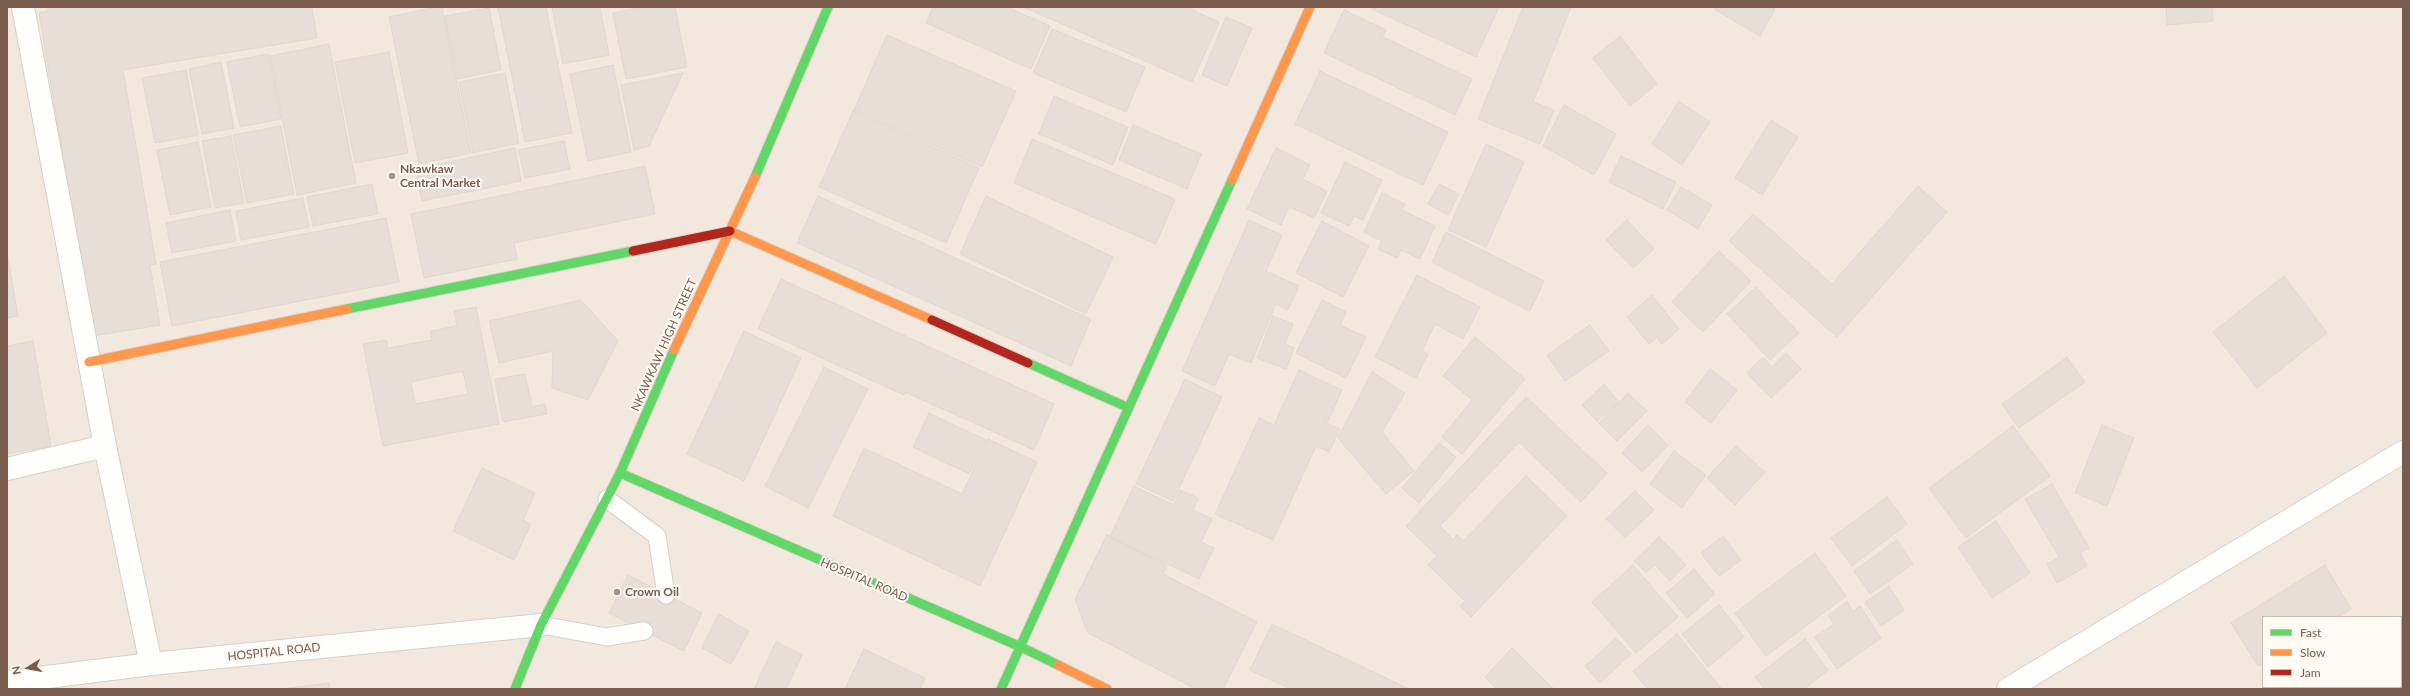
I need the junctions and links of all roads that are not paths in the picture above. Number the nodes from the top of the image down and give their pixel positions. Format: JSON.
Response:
{"nodes":[{"id":1,"x":23,"y":7,"type":"edge"},
{"id":2,"x":828,"y":7,"type":"edge"},
{"id":3,"x":1310,"y":7,"type":"edge"},
{"id":4,"x":731,"y":231,"type":"junction"},
{"id":5,"x":89,"y":362,"type":"junction"},
{"id":6,"x":1129,"y":408,"type":"junction"},
{"id":7,"x":105,"y":446,"type":"junction"},
{"id":8,"x":2403,"y":452,"type":"edge"},
{"id":9,"x":7,"y":469,"type":"edge"},
{"id":10,"x":620,"y":473,"type":"junction"},
{"id":11,"x":607,"y":499,"type":"junction"},
{"id":12,"x":666,"y":595,"type":"dead end"},
{"id":13,"x":542,"y":625,"type":"junction"},
{"id":14,"x":644,"y":631,"type":"dead end"},
{"id":15,"x":1021,"y":647,"type":"junction"},
{"id":16,"x":151,"y":664,"type":"junction"},
{"id":17,"x":7,"y":682,"type":"edge"},
{"id":18,"x":516,"y":689,"type":"edge"},
{"id":19,"x":1001,"y":689,"type":"edge"},
{"id":20,"x":1107,"y":689,"type":"edge"},
{"id":21,"x":2008,"y":689,"type":"edge"}],
"edges":[{"from":1,"to":5,"type":"street"},
{"from":2,"to":4,"type":"street","name":"NKAWKAW HIGH STREET"},
{"from":3,"to":6,"type":"street"},
{"from":4,"to":5,"type":"street"},
{"from":4,"to":6,"type":"street"},
{"from":4,"to":10,"type":"street","name":"NKAWKAW HIGH STREET"},
{"from":5,"to":7,"type":"street"},
{"from":6,"to":15,"type":"street"},
{"from":7,"to":9,"type":"street"},
{"from":7,"to":16,"type":"street"},
{"from":8,"to":21,"type":"street"},
{"from":10,"to":11,"type":"street","name":"NKAWKAW HIGH STREET"},
{"from":10,"to":15,"type":"street","name":"HOSPITAL ROAD"},
{"from":11,"to":12,"type":"lane"},
{"from":11,"to":13,"type":"street","name":"NKAWKAW HIGH STREET"},
{"from":13,"to":14,"type":"lane"},
{"from":13,"to":16,"type":"street","name":"HOSPITAL ROAD"},
{"from":13,"to":18,"type":"street","name":"NKAWKAW HIGH STREET"},
{"from":15,"to":19,"type":"street"},
{"from":15,"to":20,"type":"street","name":"HOSPITAL ROAD"},
{"from":16,"to":17,"type":"street","name":"HOSPITAL ROAD"}]}
